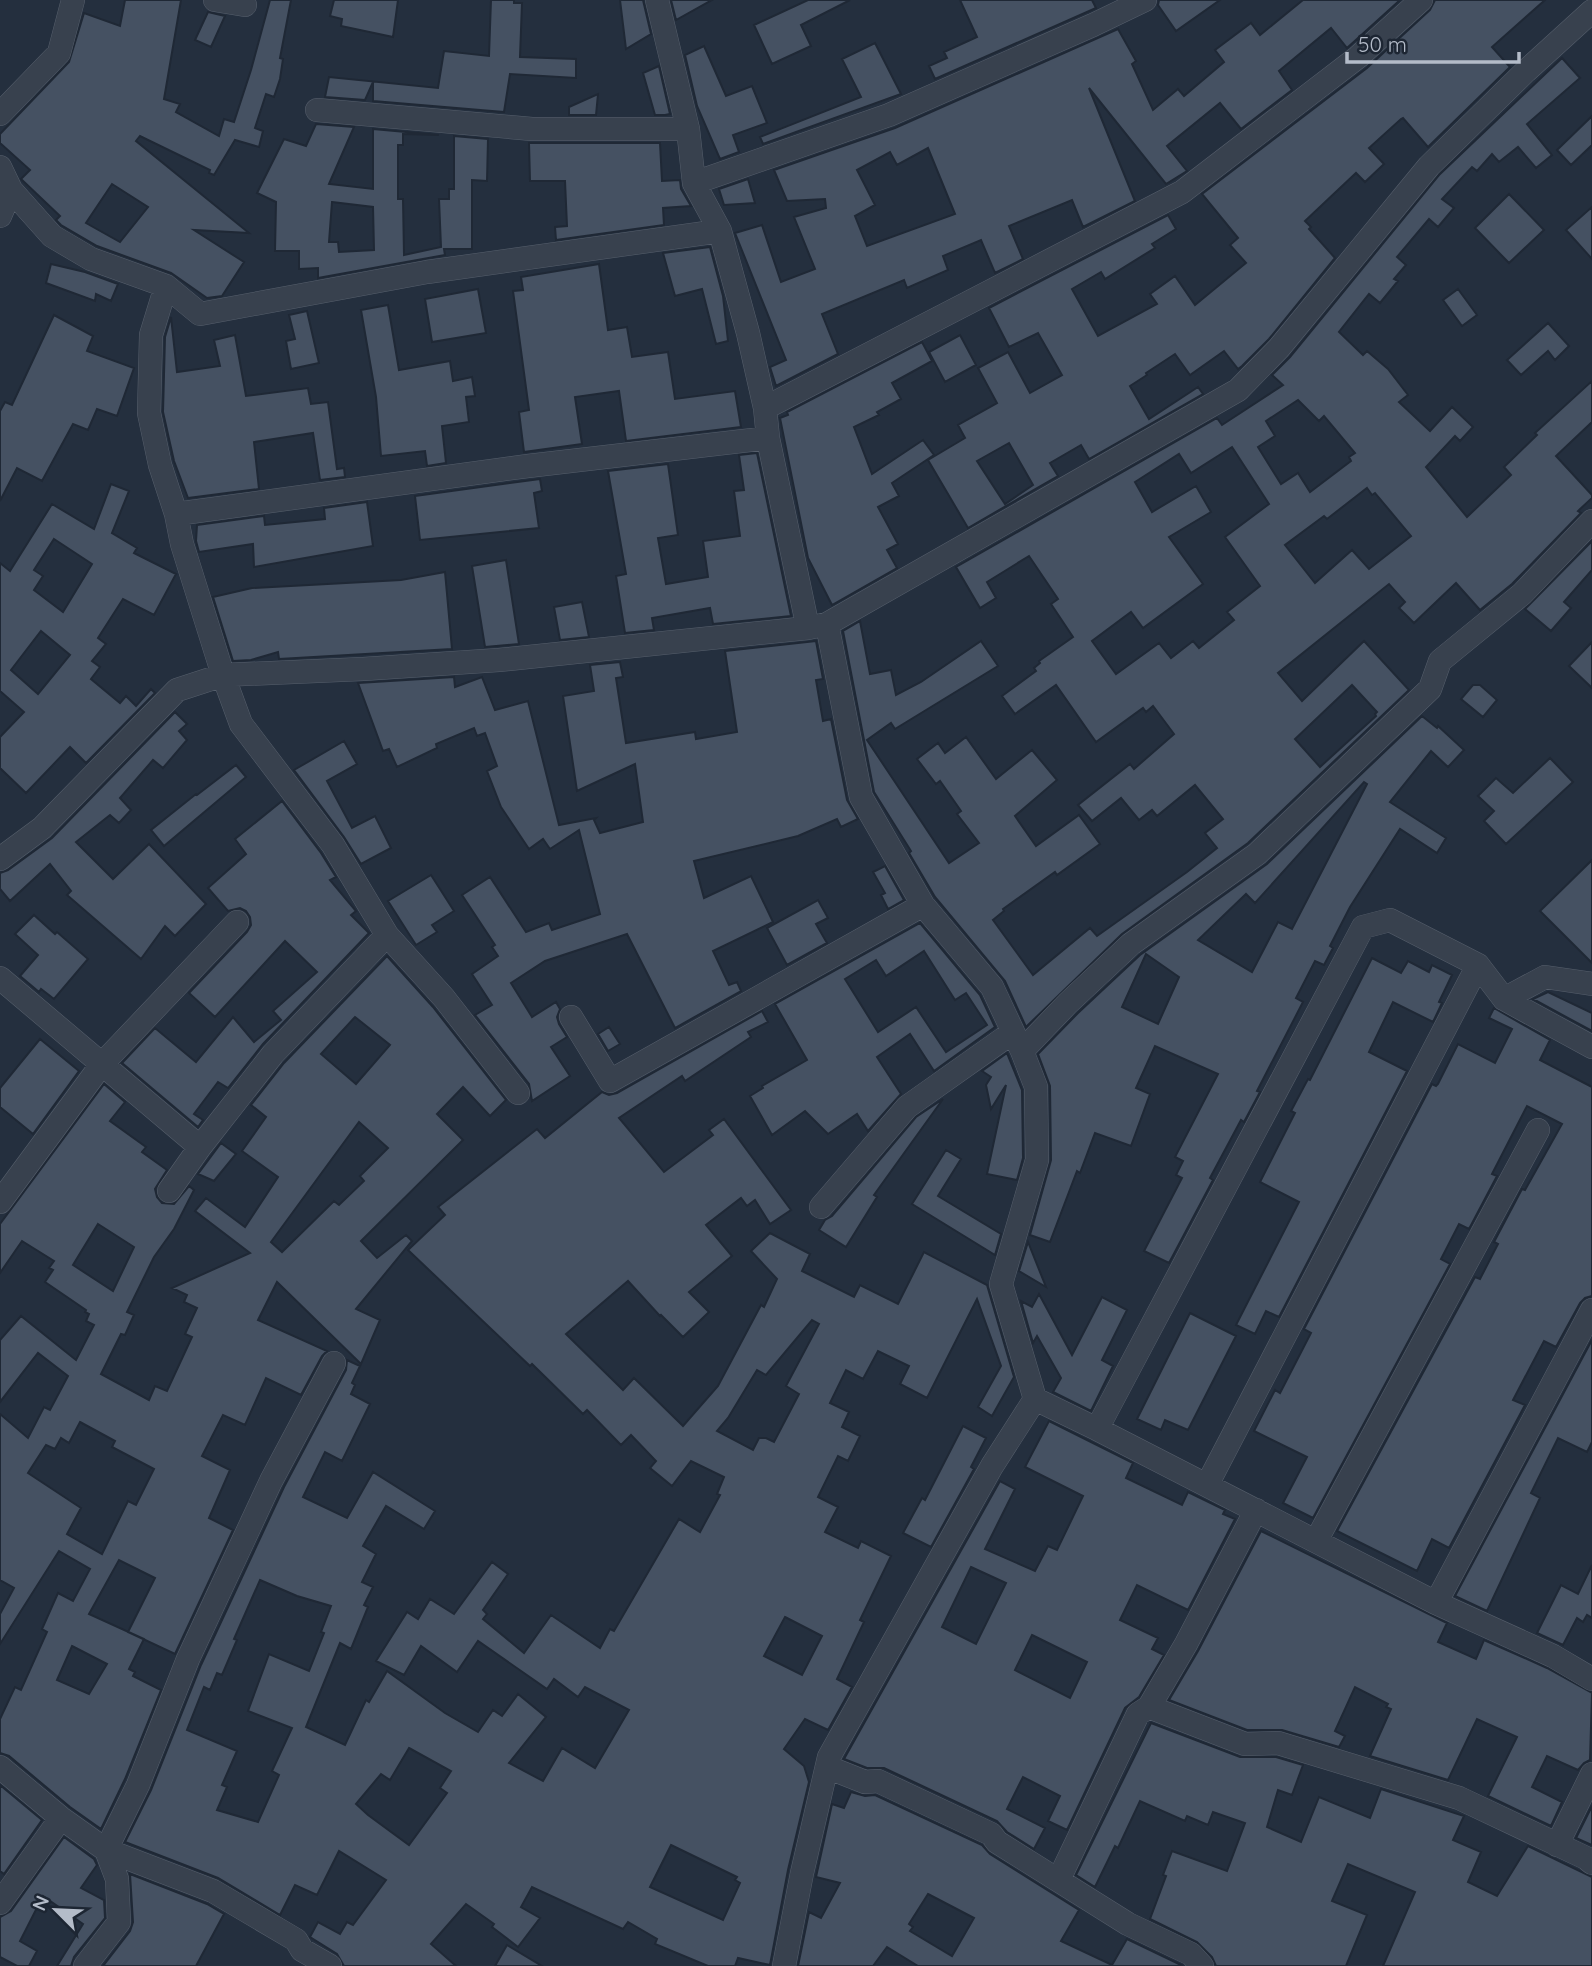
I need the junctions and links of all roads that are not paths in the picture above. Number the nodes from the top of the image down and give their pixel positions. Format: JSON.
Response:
{"nodes":[{"id":1,"x":73,"y":0,"type":"edge"},
{"id":2,"x":215,"y":0,"type":"edge"},
{"id":3,"x":657,"y":0,"type":"edge"},
{"id":4,"x":1145,"y":0,"type":"edge"},
{"id":5,"x":1421,"y":0,"type":"edge"},
{"id":6,"x":245,"y":5,"type":"dead end"},
{"id":7,"x":1592,"y":11,"type":"edge"},
{"id":8,"x":317,"y":110,"type":"dead end"},
{"id":9,"x":0,"y":114,"type":"edge"},
{"id":10,"x":688,"y":129,"type":"junction"},
{"id":11,"x":0,"y":167,"type":"edge"},
{"id":12,"x":694,"y":183,"type":"junction"},
{"id":13,"x":12,"y":190,"type":"junction"},
{"id":14,"x":0,"y":216,"type":"edge"},
{"id":15,"x":720,"y":230,"type":"junction"},
{"id":16,"x":166,"y":286,"type":"junction"},
{"id":17,"x":765,"y":408,"type":"junction"},
{"id":18,"x":768,"y":438,"type":"junction"},
{"id":19,"x":177,"y":514,"type":"junction"},
{"id":20,"x":1592,"y":520,"type":"edge"},
{"id":21,"x":818,"y":626,"type":"junction"},
{"id":22,"x":223,"y":675,"type":"junction"},
{"id":23,"x":0,"y":859,"type":"edge"},
{"id":24,"x":923,"y":905,"type":"junction"},
{"id":25,"x":237,"y":922,"type":"dead end"},
{"id":26,"x":387,"y":935,"type":"junction"},
{"id":27,"x":1478,"y":965,"type":"junction"},
{"id":28,"x":0,"y":978,"type":"edge"},
{"id":29,"x":1592,"y":984,"type":"edge"},
{"id":30,"x":1504,"y":999,"type":"junction"},
{"id":31,"x":571,"y":1017,"type":"dead end"},
{"id":32,"x":1017,"y":1041,"type":"junction"},
{"id":33,"x":1592,"y":1047,"type":"edge"},
{"id":34,"x":102,"y":1064,"type":"junction"},
{"id":35,"x":518,"y":1093,"type":"dead end"},
{"id":36,"x":1538,"y":1130,"type":"dead end"},
{"id":37,"x":200,"y":1147,"type":"junction"},
{"id":38,"x":169,"y":1191,"type":"dead end"},
{"id":39,"x":0,"y":1202,"type":"edge"},
{"id":40,"x":821,"y":1207,"type":"dead end"},
{"id":41,"x":1592,"y":1310,"type":"edge"},
{"id":42,"x":334,"y":1363,"type":"dead end"},
{"id":43,"x":1035,"y":1399,"type":"junction"},
{"id":44,"x":1097,"y":1429,"type":"junction"},
{"id":45,"x":1207,"y":1485,"type":"junction"},
{"id":46,"x":1256,"y":1510,"type":"junction"},
{"id":47,"x":1316,"y":1541,"type":"junction"},
{"id":48,"x":1436,"y":1603,"type":"junction"},
{"id":49,"x":1592,"y":1679,"type":"edge"},
{"id":50,"x":1149,"y":1707,"type":"junction"},
{"id":51,"x":0,"y":1767,"type":"edge"},
{"id":52,"x":827,"y":1767,"type":"junction"},
{"id":53,"x":1592,"y":1774,"type":"edge"},
{"id":54,"x":61,"y":1818,"type":"junction"},
{"id":55,"x":1557,"y":1845,"type":"junction"},
{"id":56,"x":106,"y":1850,"type":"junction"},
{"id":57,"x":1592,"y":1863,"type":"edge"},
{"id":58,"x":1059,"y":1879,"type":"junction"},
{"id":59,"x":0,"y":1903,"type":"edge"},
{"id":60,"x":85,"y":1966,"type":"edge"},
{"id":61,"x":330,"y":1966,"type":"edge"},
{"id":62,"x":784,"y":1966,"type":"edge"},
{"id":63,"x":1202,"y":1966,"type":"edge"}],
"edges":[{"from":1,"to":9,"type":"street"},
{"from":2,"to":6,"type":"street"},
{"from":3,"to":10,"type":"street"},
{"from":4,"to":12,"type":"street"},
{"from":5,"to":17,"type":"street"},
{"from":7,"to":21,"type":"street"},
{"from":8,"to":10,"type":"street"},
{"from":10,"to":12,"type":"street"},
{"from":11,"to":13,"type":"street"},
{"from":12,"to":15,"type":"street"},
{"from":13,"to":14,"type":"street"},
{"from":13,"to":16,"type":"street"},
{"from":15,"to":16,"type":"street"},
{"from":15,"to":17,"type":"street"},
{"from":16,"to":19,"type":"street"},
{"from":17,"to":18,"type":"street"},
{"from":18,"to":19,"type":"street"},
{"from":18,"to":21,"type":"street"},
{"from":19,"to":22,"type":"street"},
{"from":20,"to":32,"type":"street"},
{"from":21,"to":22,"type":"street"},
{"from":21,"to":24,"type":"street"},
{"from":22,"to":23,"type":"street"},
{"from":22,"to":26,"type":"street"},
{"from":24,"to":31,"type":"street"},
{"from":24,"to":32,"type":"street"},
{"from":25,"to":34,"type":"street"},
{"from":26,"to":35,"type":"street"},
{"from":26,"to":37,"type":"street"},
{"from":27,"to":30,"type":"street"},
{"from":27,"to":44,"type":"street"},
{"from":27,"to":45,"type":"street"},
{"from":28,"to":34,"type":"street"},
{"from":29,"to":30,"type":"street"},
{"from":30,"to":33,"type":"street"},
{"from":32,"to":40,"type":"street"},
{"from":32,"to":43,"type":"street"},
{"from":34,"to":37,"type":"street"},
{"from":34,"to":39,"type":"street"},
{"from":36,"to":47,"type":"street"},
{"from":37,"to":38,"type":"street"},
{"from":41,"to":48,"type":"street"},
{"from":42,"to":56,"type":"street"},
{"from":43,"to":44,"type":"street"},
{"from":43,"to":52,"type":"street"},
{"from":44,"to":45,"type":"street"},
{"from":45,"to":46,"type":"street"},
{"from":46,"to":47,"type":"street"},
{"from":46,"to":50,"type":"street"},
{"from":47,"to":48,"type":"street"},
{"from":48,"to":49,"type":"street"},
{"from":50,"to":55,"type":"street"},
{"from":50,"to":58,"type":"street"},
{"from":51,"to":54,"type":"street"},
{"from":52,"to":58,"type":"street"},
{"from":52,"to":62,"type":"street"},
{"from":53,"to":55,"type":"street"},
{"from":54,"to":56,"type":"street"},
{"from":54,"to":59,"type":"street"},
{"from":55,"to":57,"type":"street"},
{"from":56,"to":60,"type":"street"},
{"from":56,"to":61,"type":"street"},
{"from":58,"to":63,"type":"street"}]}
